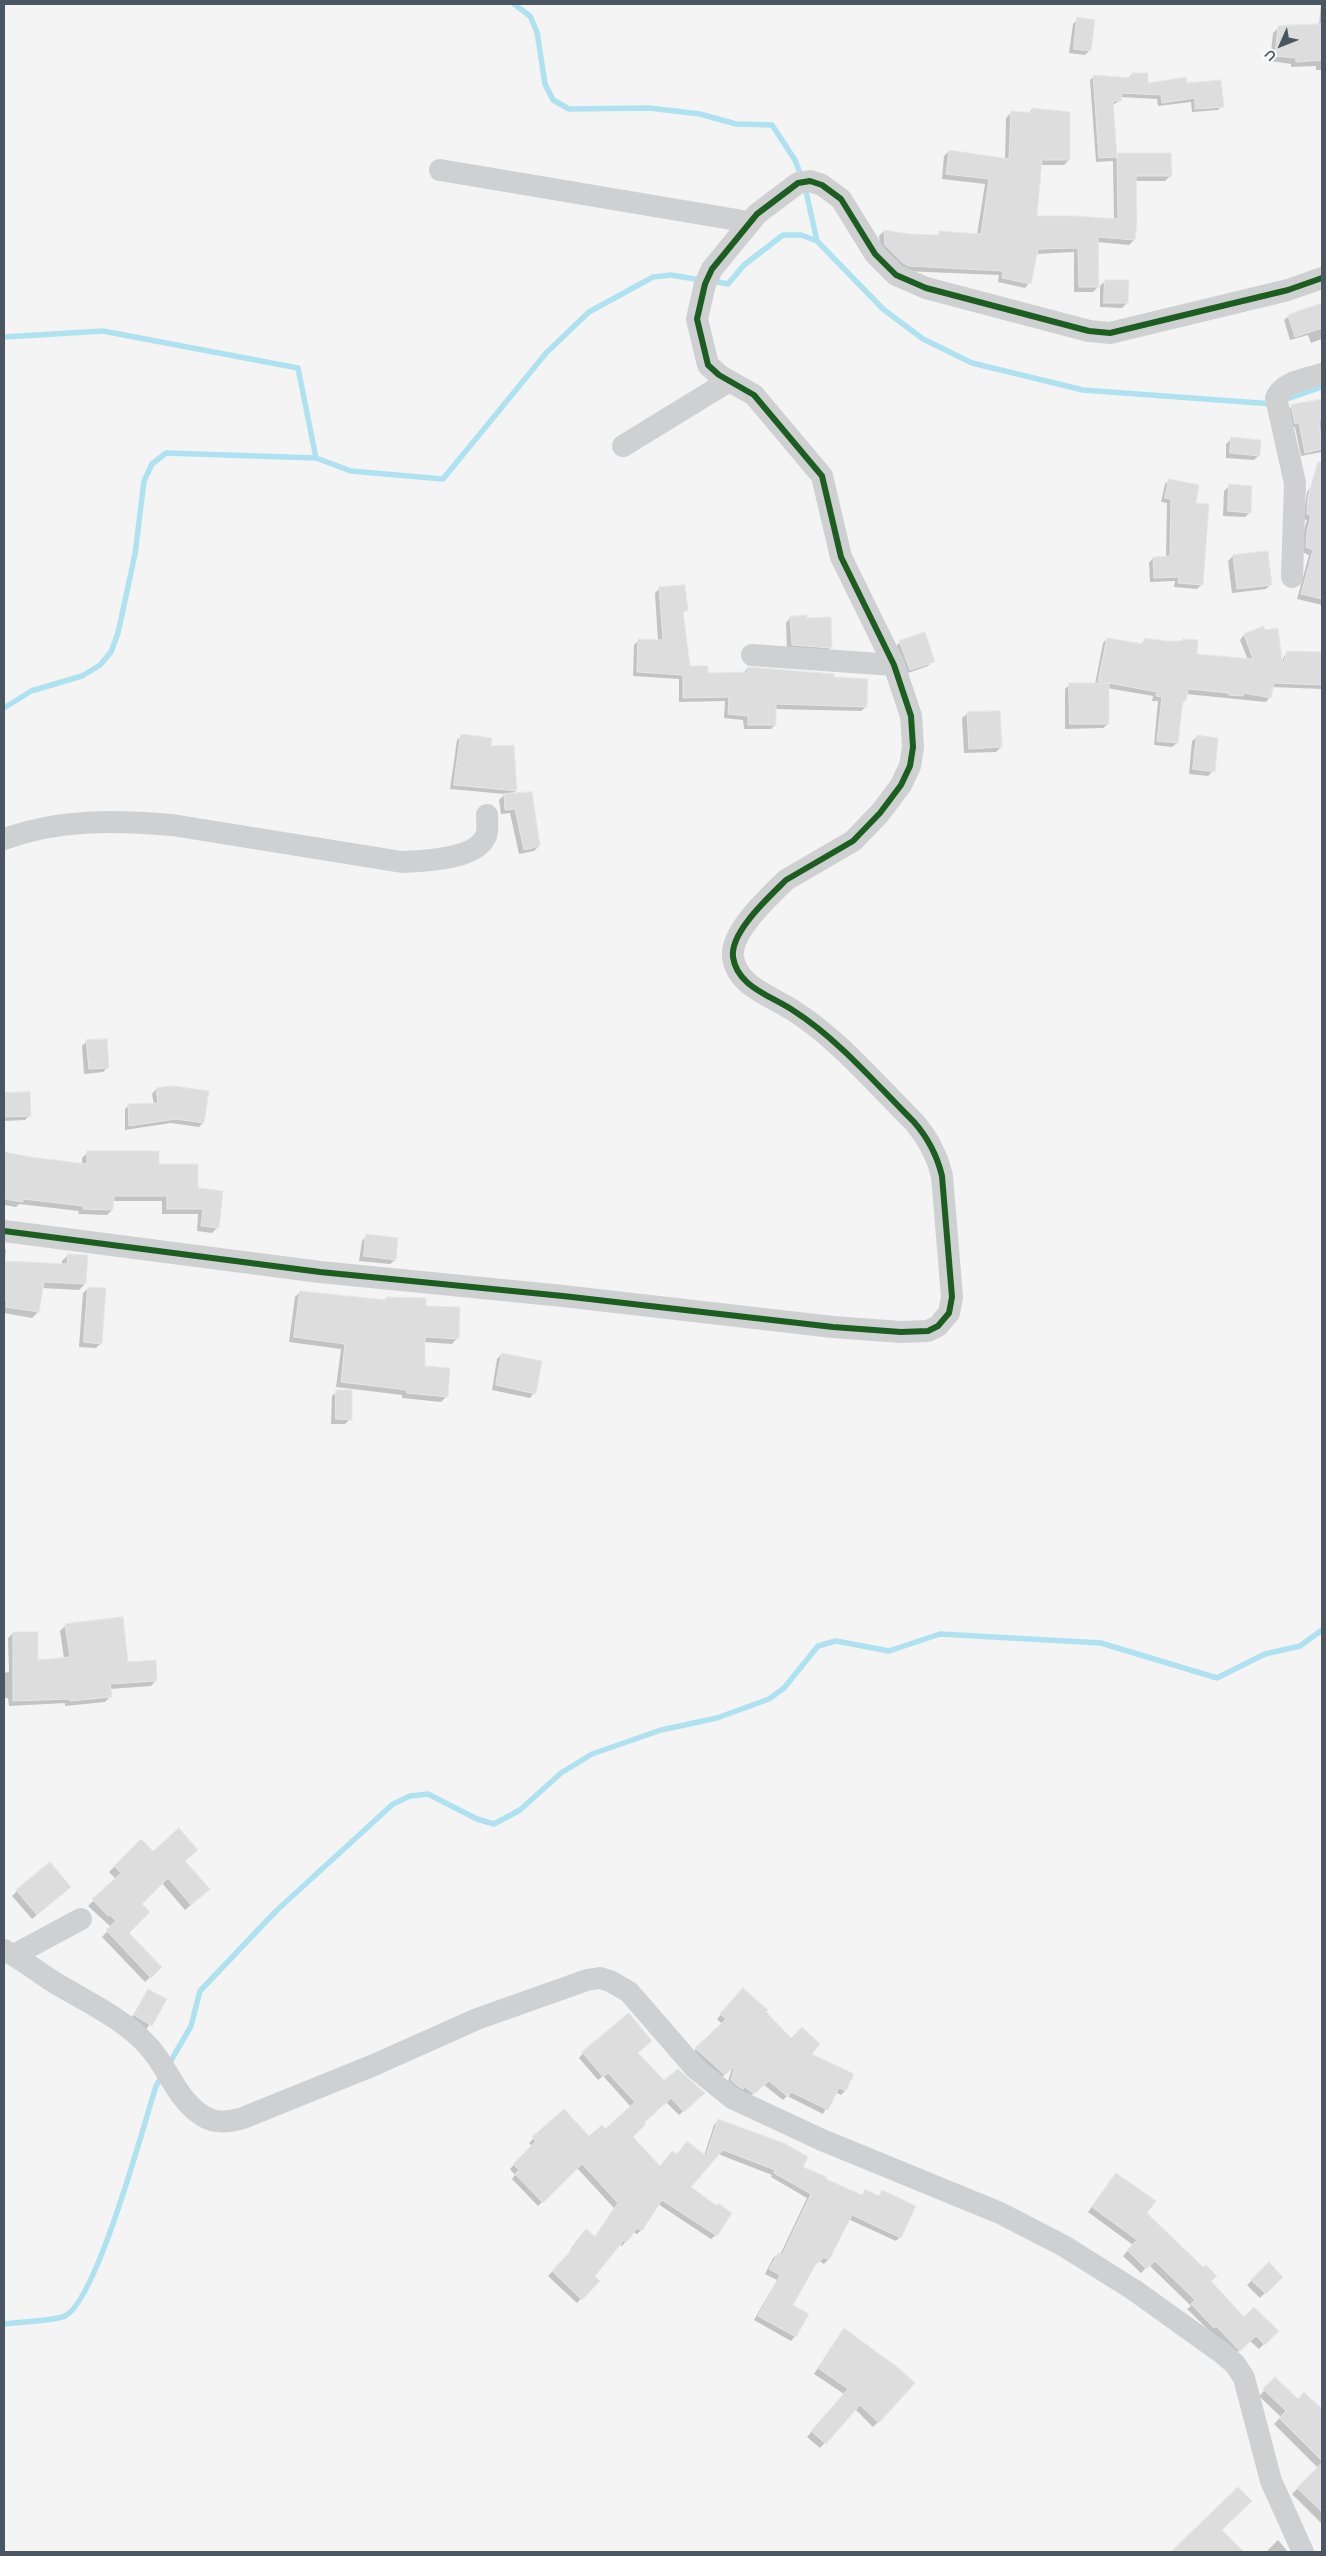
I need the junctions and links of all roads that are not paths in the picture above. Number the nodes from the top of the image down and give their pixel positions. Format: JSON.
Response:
{"nodes":[{"id":1,"x":440,"y":170,"type":"dead end"},
{"id":2,"x":749,"y":222,"type":"junction"},
{"id":3,"x":1322,"y":278,"type":"edge"},
{"id":4,"x":1322,"y":374,"type":"edge"},
{"id":5,"x":729,"y":381,"type":"junction"},
{"id":6,"x":623,"y":446,"type":"dead end"},
{"id":7,"x":1292,"y":577,"type":"dead end"},
{"id":8,"x":752,"y":655,"type":"dead end"},
{"id":9,"x":894,"y":665,"type":"junction"},
{"id":10,"x":488,"y":815,"type":"dead end"},
{"id":11,"x":4,"y":839,"type":"edge"},
{"id":12,"x":4,"y":1231,"type":"edge"},
{"id":13,"x":81,"y":1919,"type":"dead end"},
{"id":14,"x":9,"y":1953,"type":"edge"},
{"id":15,"x":1303,"y":2552,"type":"edge"}],
"edges":[{"from":1,"to":2,"type":"street"},
{"from":2,"to":3,"type":"street"},
{"from":2,"to":5,"type":"street"},
{"from":4,"to":7,"type":"street"},
{"from":5,"to":6,"type":"street"},
{"from":5,"to":9,"type":"street"},
{"from":8,"to":9,"type":"street"},
{"from":9,"to":12,"type":"street"},
{"from":10,"to":11,"type":"street"},
{"from":13,"to":14,"type":"street"},
{"from":14,"to":15,"type":"street"}]}
